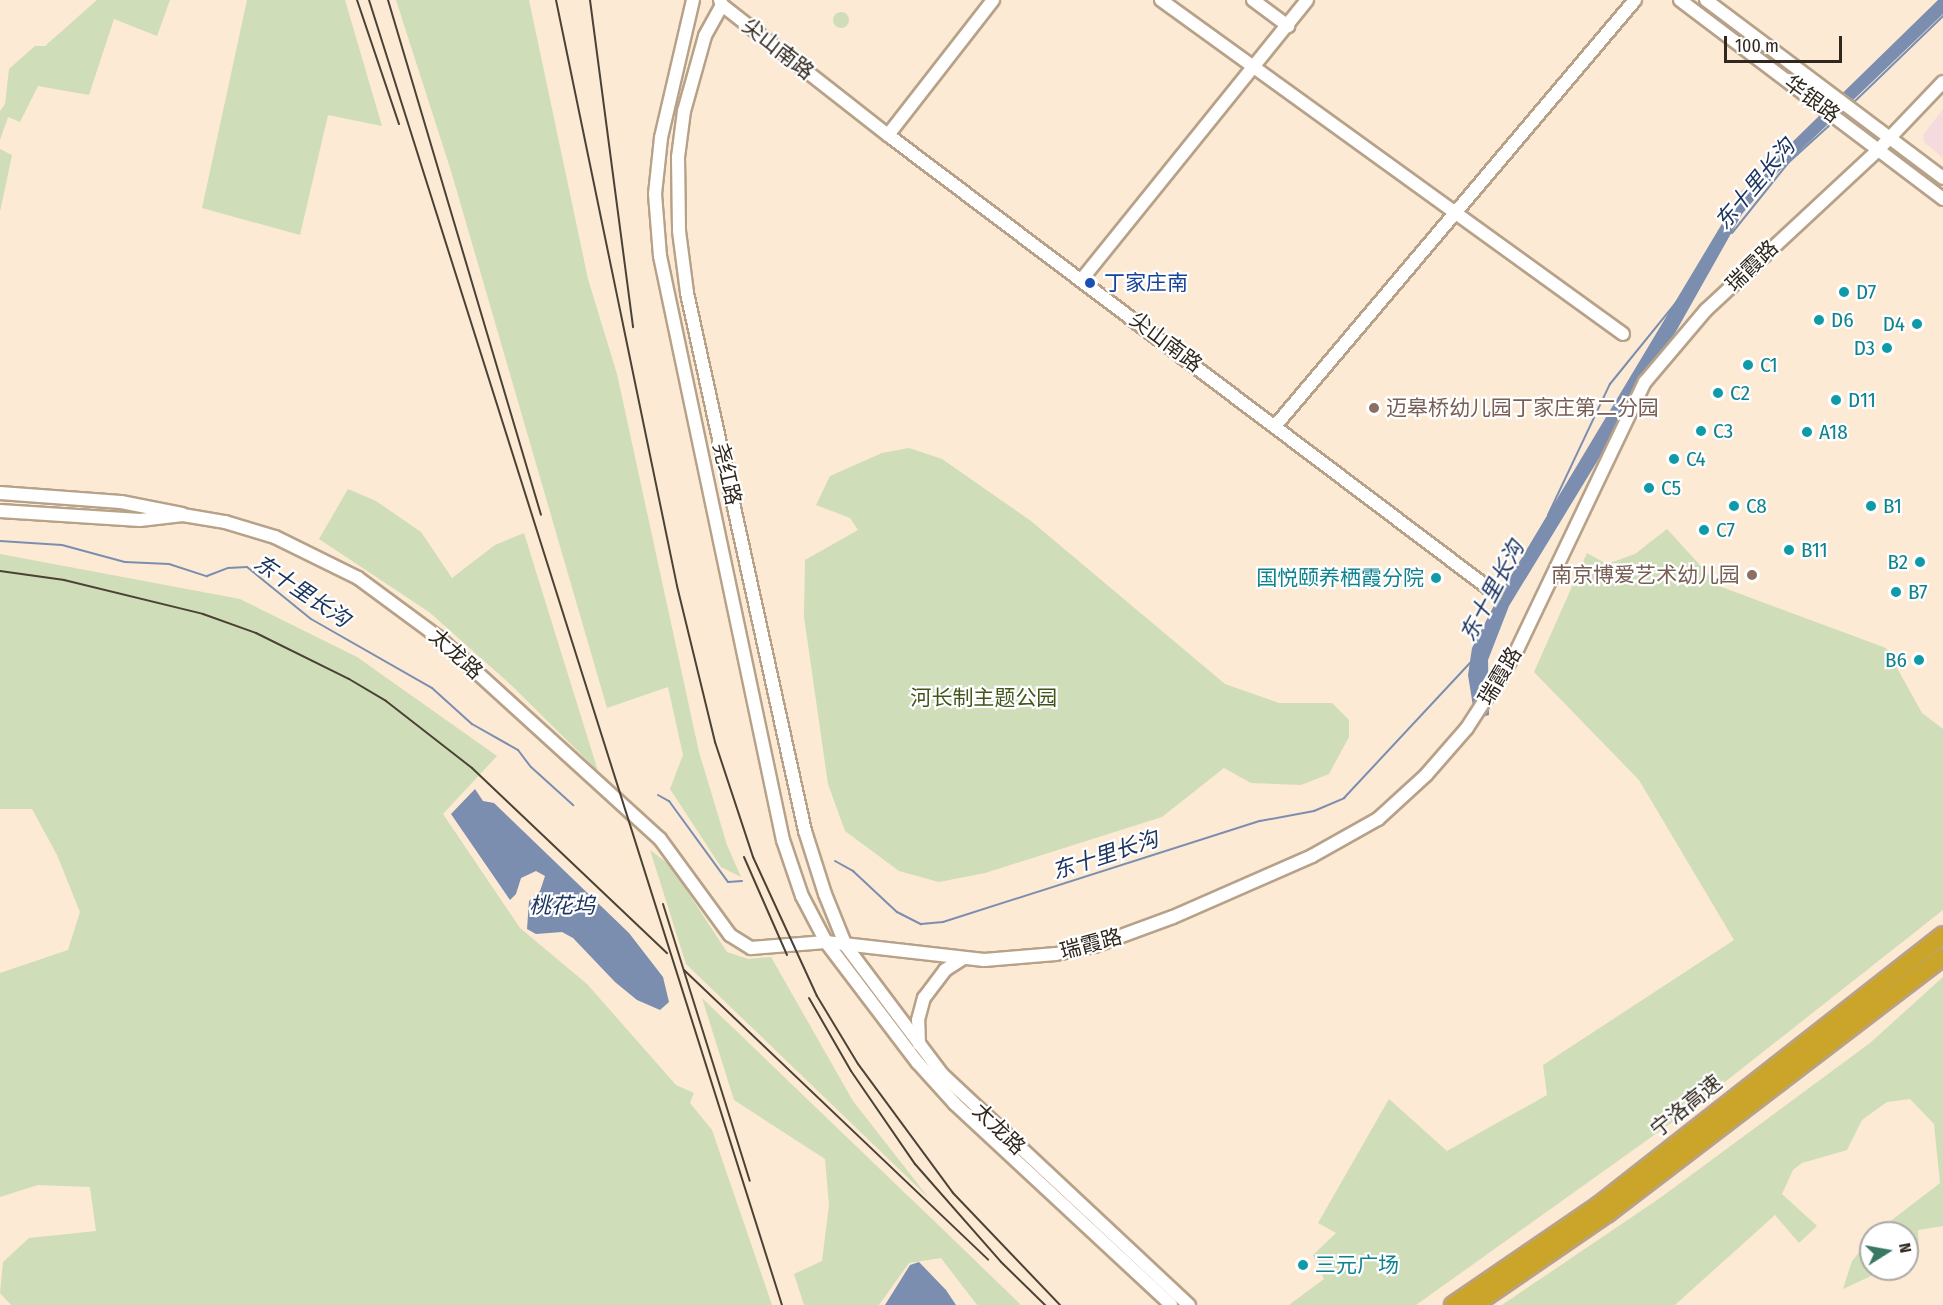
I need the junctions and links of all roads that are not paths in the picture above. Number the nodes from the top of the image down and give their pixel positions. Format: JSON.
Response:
{"nodes":[{"id":1,"x":693,"y":0,"type":"edge"},
{"id":2,"x":993,"y":0,"type":"edge"},
{"id":3,"x":1161,"y":0,"type":"edge"},
{"id":4,"x":1253,"y":0,"type":"edge"},
{"id":5,"x":1306,"y":0,"type":"edge"},
{"id":6,"x":1635,"y":0,"type":"edge"},
{"id":7,"x":1680,"y":0,"type":"edge"},
{"id":8,"x":1706,"y":0,"type":"edge"},
{"id":9,"x":721,"y":2,"type":"edge"},
{"id":10,"x":1288,"y":26,"type":"junction"},
{"id":11,"x":1254,"y":69,"type":"junction"},
{"id":12,"x":1943,"y":82,"type":"edge"},
{"id":13,"x":888,"y":135,"type":"junction"},
{"id":14,"x":1890,"y":136,"type":"junction"},
{"id":15,"x":1878,"y":150,"type":"junction"},
{"id":16,"x":1943,"y":178,"type":"edge"},
{"id":17,"x":1943,"y":199,"type":"edge"},
{"id":18,"x":1458,"y":212,"type":"junction"},
{"id":19,"x":1082,"y":279,"type":"junction"},
{"id":20,"x":1623,"y":334,"type":"dead end"},
{"id":21,"x":1276,"y":425,"type":"junction"},
{"id":22,"x":0,"y":493,"type":"edge"},
{"id":23,"x":0,"y":511,"type":"edge"},
{"id":24,"x":183,"y":515,"type":"junction"},
{"id":25,"x":1495,"y":594,"type":"dead end"},
{"id":26,"x":1943,"y":924,"type":"edge"},
{"id":27,"x":1943,"y":935,"type":"edge"},
{"id":28,"x":826,"y":942,"type":"junction"},
{"id":29,"x":846,"y":946,"type":"junction"},
{"id":30,"x":962,"y":959,"type":"junction"},
{"id":31,"x":1943,"y":959,"type":"edge"},
{"id":32,"x":1830,"y":1020,"type":"junction"},
{"id":33,"x":919,"y":1044,"type":"junction"},
{"id":34,"x":1171,"y":1305,"type":"edge"},
{"id":35,"x":1190,"y":1305,"type":"edge"},
{"id":36,"x":1453,"y":1305,"type":"edge"},
{"id":37,"x":1474,"y":1305,"type":"edge"}],
"edges":[{"from":1,"to":28,"type":"street","name":"尧红路"},
{"from":2,"to":13,"type":"street"},
{"from":3,"to":11,"type":"street"},
{"from":4,"to":10,"type":"street"},
{"from":5,"to":10,"type":"street"},
{"from":6,"to":18,"type":"street"},
{"from":7,"to":15,"type":"street","name":"华银路"},
{"from":8,"to":14,"type":"street","name":"华银路"},
{"from":9,"to":13,"type":"street","name":"尖山南路"},
{"from":9,"to":29,"type":"street","name":"尧红路"},
{"from":10,"to":11,"type":"street"},
{"from":11,"to":18,"type":"street"},
{"from":11,"to":19,"type":"street"},
{"from":12,"to":14,"type":"street","name":"瑞霞路"},
{"from":13,"to":19,"type":"street","name":"尖山南路"},
{"from":14,"to":15,"type":"street","name":"瑞霞路"},
{"from":14,"to":16,"type":"street","name":"华银路"},
{"from":15,"to":17,"type":"street","name":"华银路"},
{"from":15,"to":30,"type":"street","name":"瑞霞路"},
{"from":18,"to":20,"type":"street"},
{"from":18,"to":21,"type":"street"},
{"from":19,"to":21,"type":"street","name":"尖山南路"},
{"from":21,"to":25,"type":"street","name":"尖山南路"},
{"from":22,"to":24,"type":"street"},
{"from":23,"to":24,"type":"street","name":"太龙路"},
{"from":24,"to":28,"type":"street","name":"太龙路"},
{"from":26,"to":32,"type":"highway"},
{"from":27,"to":32,"type":"highway","name":"宁洛高速"},
{"from":28,"to":29,"type":"street","name":"太龙路"},
{"from":28,"to":34,"type":"street","name":"太龙路"},
{"from":29,"to":30,"type":"street","name":"瑞霞路"},
{"from":29,"to":33,"type":"street","name":"太龙路"},
{"from":30,"to":33,"type":"street"},
{"from":31,"to":37,"type":"highway","name":"宁洛高速"},
{"from":32,"to":36,"type":"highway","name":"宁洛高速"},
{"from":33,"to":35,"type":"street","name":"太龙路"}]}
